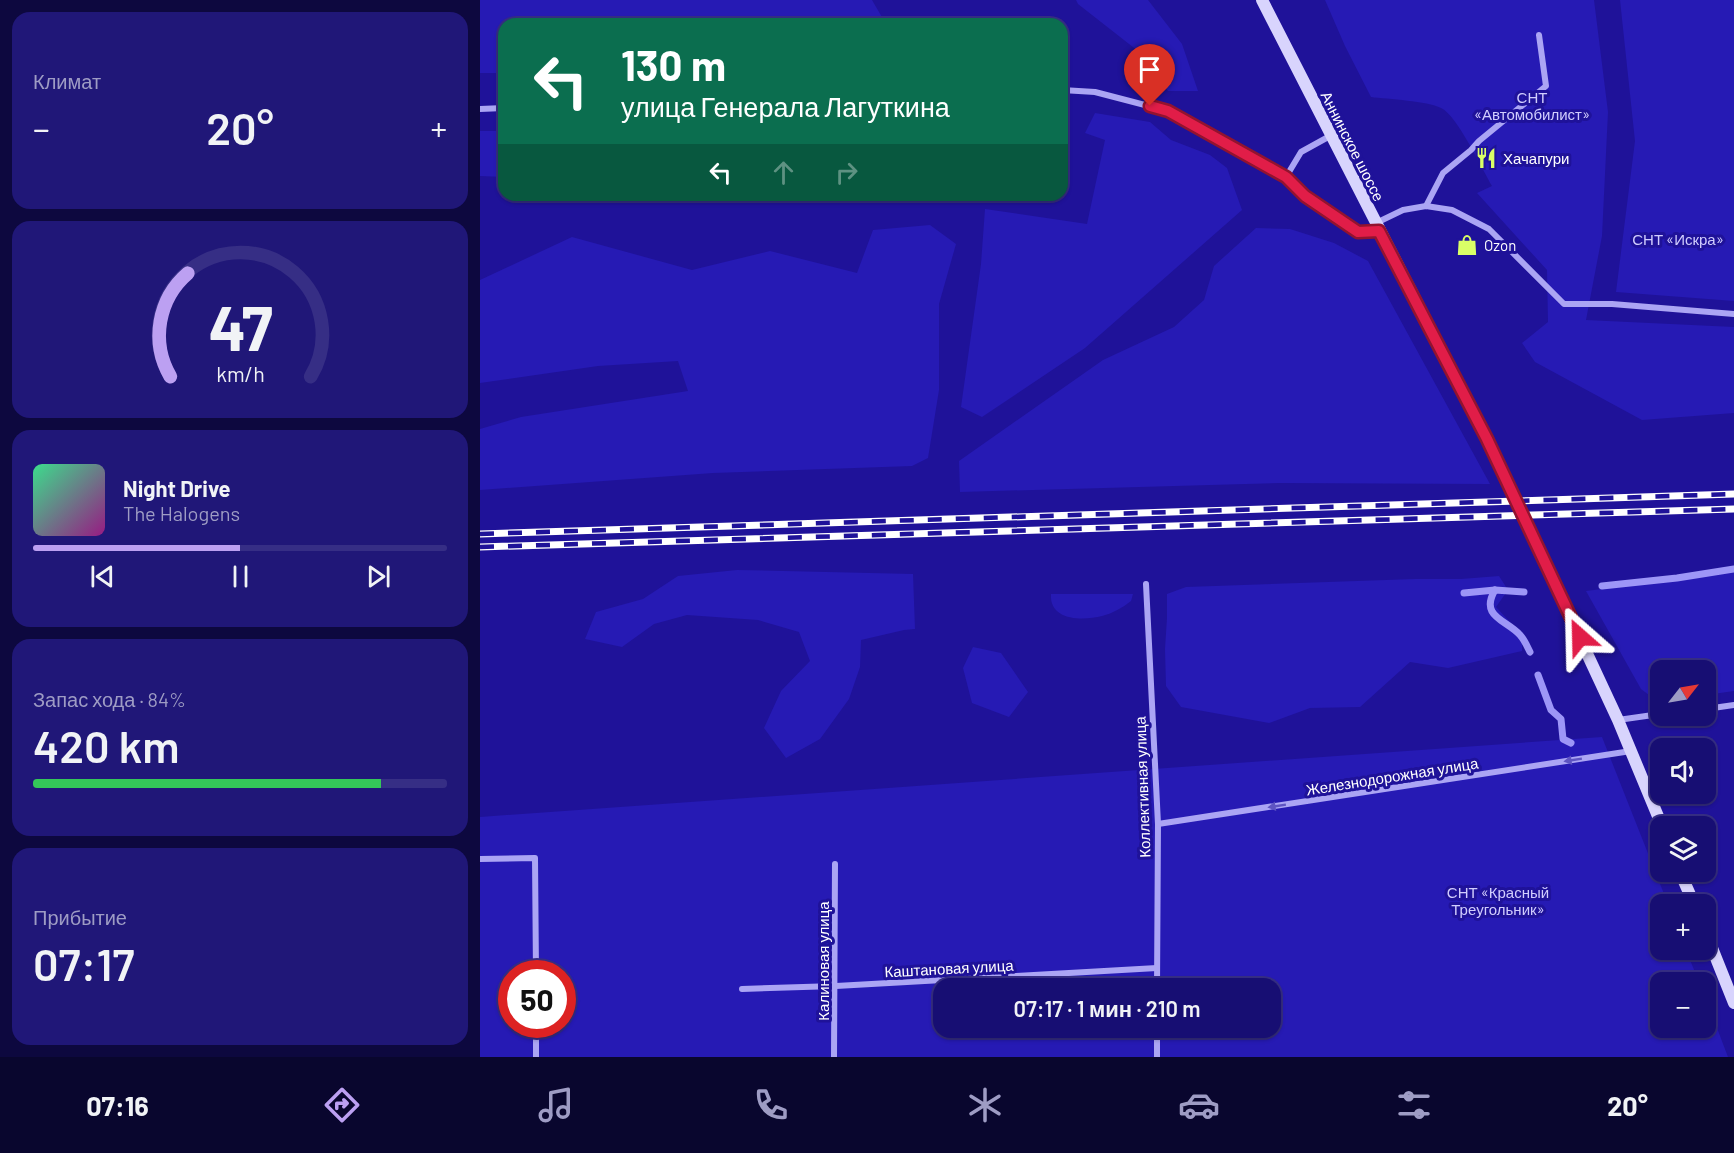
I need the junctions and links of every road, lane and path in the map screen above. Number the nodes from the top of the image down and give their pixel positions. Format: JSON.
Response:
{"nodes":[{"id":1,"x":1262,"y":0,"type":"edge"},
{"id":2,"x":1539,"y":35,"type":"dead end"},
{"id":3,"x":1068,"y":90,"type":"edge"},
{"id":4,"x":498,"y":108,"type":"edge"},
{"id":5,"x":480,"y":109,"type":"edge"},
{"id":6,"x":1330,"y":136,"type":"junction"},
{"id":7,"x":1286,"y":177,"type":"junction"},
{"id":8,"x":1425,"y":206,"type":"junction"},
{"id":9,"x":1377,"y":227,"type":"junction"},
{"id":10,"x":1734,"y":314,"type":"edge"},
{"id":11,"x":1146,"y":584,"type":"dead end"},
{"id":12,"x":1734,"y":705,"type":"edge"},
{"id":13,"x":1716,"y":708,"type":"edge"},
{"id":14,"x":1650,"y":715,"type":"edge"},
{"id":15,"x":1618,"y":720,"type":"junction"},
{"id":16,"x":1631,"y":751,"type":"junction"},
{"id":17,"x":1658,"y":816,"type":"edge"},
{"id":18,"x":1158,"y":824,"type":"junction"},
{"id":19,"x":480,"y":859,"type":"edge"},
{"id":20,"x":835,"y":864,"type":"dead end"},
{"id":21,"x":1716,"y":958,"type":"edge"},
{"id":22,"x":536,"y":960,"type":"edge"},
{"id":23,"x":1157,"y":968,"type":"junction"},
{"id":24,"x":1157,"y":978,"type":"edge"},
{"id":25,"x":836,"y":986,"type":"junction"},
{"id":26,"x":742,"y":989,"type":"dead end"},
{"id":27,"x":1734,"y":1003,"type":"edge"},
{"id":28,"x":536,"y":1038,"type":"edge"},
{"id":29,"x":1157,"y":1038,"type":"edge"},
{"id":30,"x":536,"y":1057,"type":"edge"},
{"id":31,"x":834,"y":1057,"type":"edge"},
{"id":32,"x":1157,"y":1057,"type":"edge"}],
"edges":[{"from":1,"to":6,"type":"main road","name":"Аннинское шоссе"},
{"from":2,"to":8,"type":"street"},
{"from":3,"to":7,"type":"street"},
{"from":4,"to":5,"type":"street"},
{"from":6,"to":7,"type":"street"},
{"from":6,"to":9,"type":"main road","name":"Аннинское шоссе"},
{"from":7,"to":9,"type":"street"},
{"from":8,"to":9,"type":"street"},
{"from":8,"to":10,"type":"street"},
{"from":9,"to":15,"type":"main road","name":"Аннинское шоссе"},
{"from":11,"to":18,"type":"street","name":"Коллективная улица"},
{"from":12,"to":13,"type":"street"},
{"from":14,"to":15,"type":"street"},
{"from":15,"to":16,"type":"main road","name":"Аннинское шоссе"},
{"from":16,"to":17,"type":"main road","name":"Аннинское шоссе"},
{"from":16,"to":18,"type":"street","name":"Железнодорожная улица","one_way":true},
{"from":18,"to":23,"type":"street","name":"Коллективная улица"},
{"from":19,"to":22,"type":"street"},
{"from":20,"to":25,"type":"street","name":"Калиновая улица"},
{"from":21,"to":27,"type":"main road"},
{"from":23,"to":24,"type":"street","name":"Коллективная улица"},
{"from":23,"to":25,"type":"street","name":"Каштановая улица"},
{"from":25,"to":26,"type":"street","name":"Каштановая улица"},
{"from":25,"to":31,"type":"street","name":"Калиновая улица"},
{"from":28,"to":30,"type":"street"},
{"from":29,"to":32,"type":"street"}]}
